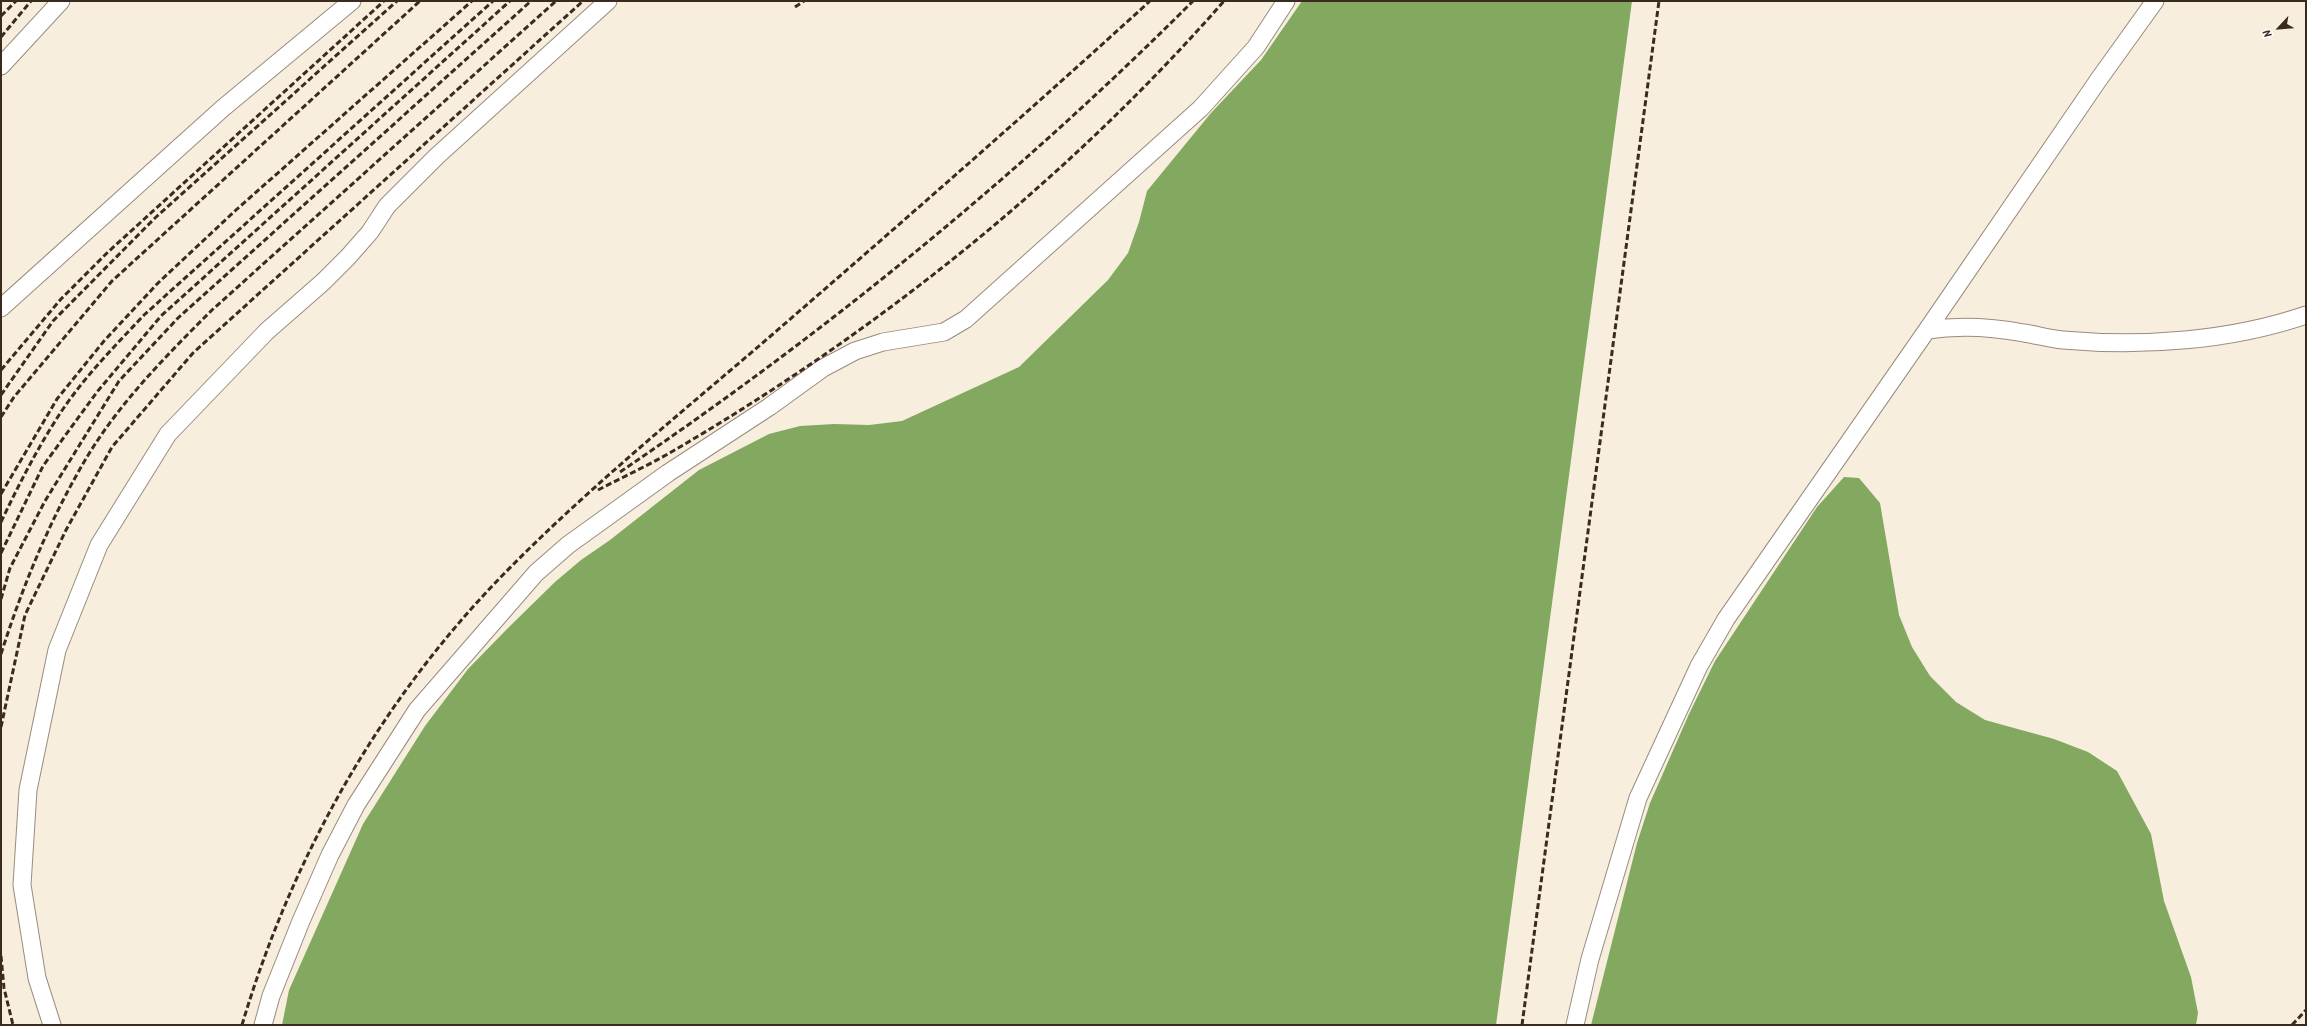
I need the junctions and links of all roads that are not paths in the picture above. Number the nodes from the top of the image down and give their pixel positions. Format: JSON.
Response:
{"nodes":[{"id":1,"x":61,"y":1,"type":"edge"},
{"id":2,"x":352,"y":1,"type":"edge"},
{"id":3,"x":608,"y":1,"type":"edge"},
{"id":4,"x":1286,"y":1,"type":"edge"},
{"id":5,"x":2155,"y":1,"type":"edge"},
{"id":6,"x":1,"y":66,"type":"edge"},
{"id":7,"x":1,"y":308,"type":"edge"},
{"id":8,"x":2306,"y":315,"type":"edge"},
{"id":9,"x":1927,"y":330,"type":"junction"},
{"id":10,"x":52,"y":1025,"type":"edge"},
{"id":11,"x":263,"y":1025,"type":"edge"},
{"id":12,"x":1575,"y":1025,"type":"edge"}],
"edges":[{"from":1,"to":6,"type":"lane"},
{"from":2,"to":7,"type":"lane"},
{"from":3,"to":10,"type":"lane"},
{"from":4,"to":11,"type":"lane"},
{"from":5,"to":9,"type":"lane"},
{"from":8,"to":9,"type":"lane"},
{"from":9,"to":12,"type":"lane"}]}
